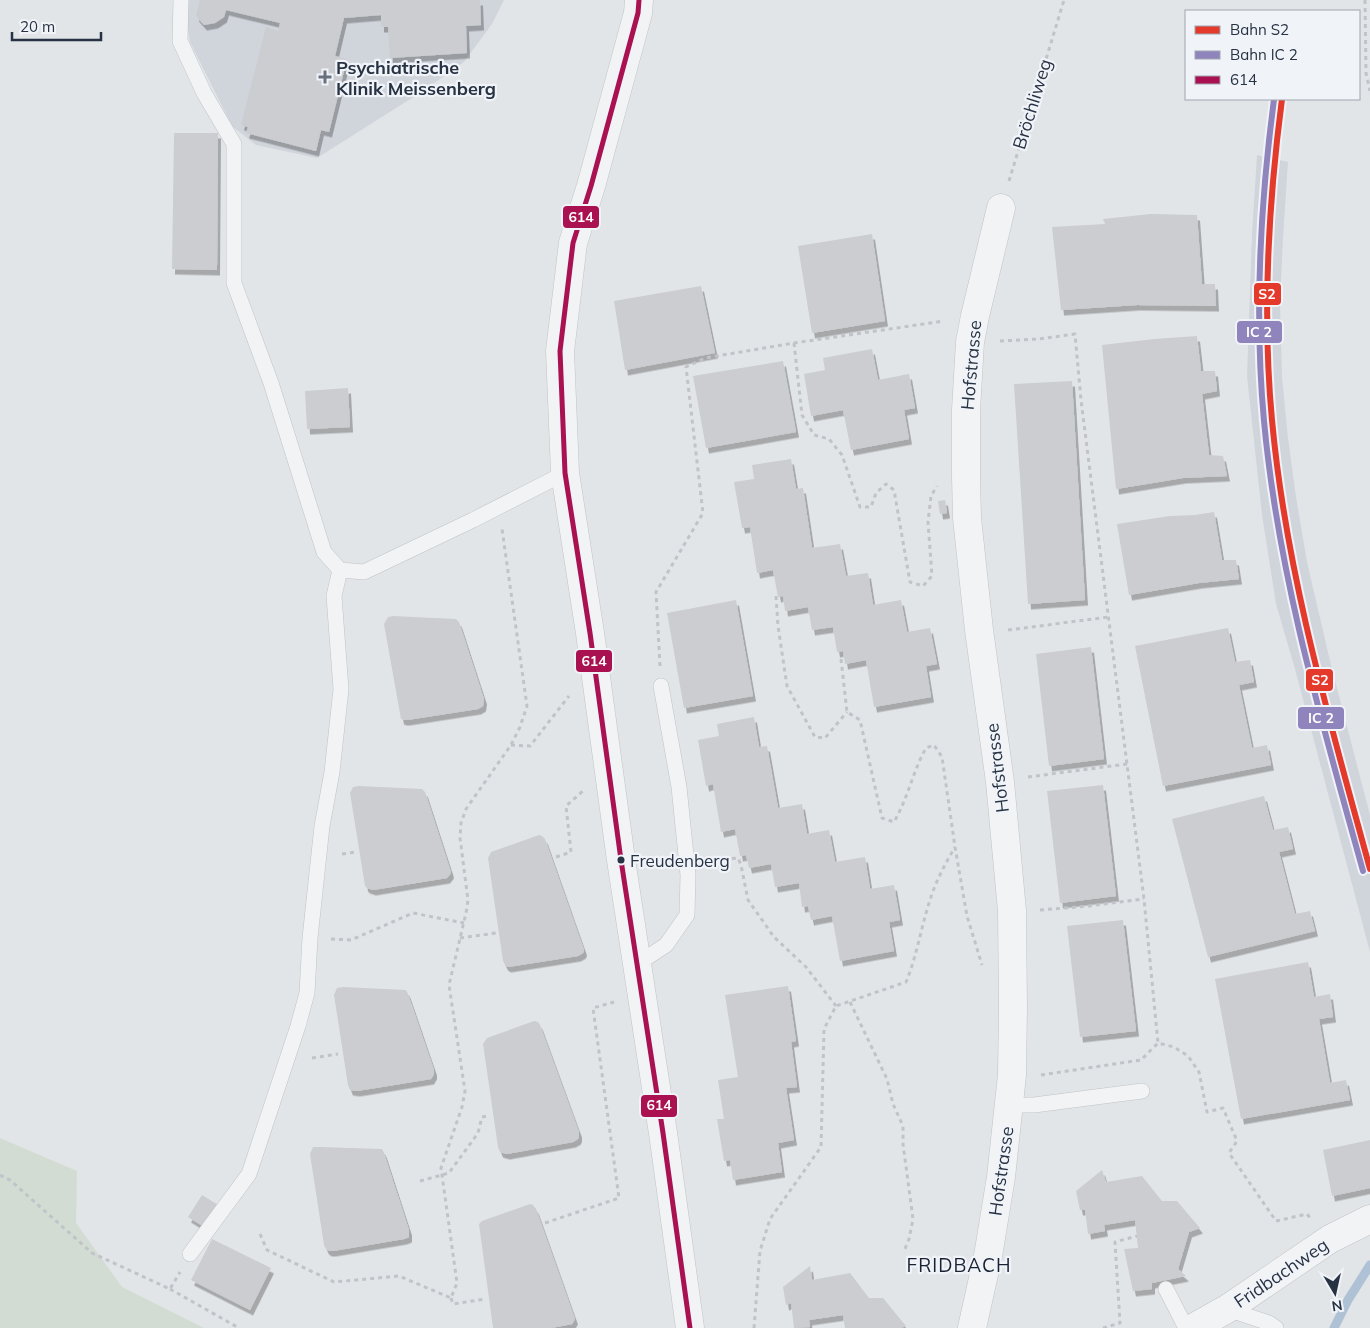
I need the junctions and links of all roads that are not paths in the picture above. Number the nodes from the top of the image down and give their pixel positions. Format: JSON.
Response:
{"nodes":[{"id":1,"x":181,"y":0,"type":"edge"},
{"id":2,"x":639,"y":0,"type":"edge"},
{"id":3,"x":1001,"y":208,"type":"road end"},
{"id":4,"x":566,"y":473,"type":"junction"},
{"id":5,"x":340,"y":570,"type":"junction"},
{"id":6,"x":661,"y":686,"type":"road end"},
{"id":7,"x":636,"y":964,"type":"junction"},
{"id":8,"x":1142,"y":1091,"type":"dead end"},
{"id":9,"x":1010,"y":1105,"type":"junction"},
{"id":10,"x":1370,"y":1219,"type":"edge"},
{"id":11,"x":190,"y":1254,"type":"road end"},
{"id":12,"x":1166,"y":1289,"type":"dead end"},
{"id":13,"x":1227,"y":1309,"type":"junction"},
{"id":14,"x":690,"y":1328,"type":"edge"},
{"id":15,"x":972,"y":1328,"type":"edge"},
{"id":16,"x":1186,"y":1328,"type":"edge"},
{"id":17,"x":1193,"y":1328,"type":"edge"},
{"id":18,"x":1276,"y":1328,"type":"edge"}],
"edges":[{"from":1,"to":5,"type":"lane"},
{"from":2,"to":4,"type":"street"},
{"from":3,"to":9,"type":"street","name":"Hofstrasse"},
{"from":4,"to":5,"type":"lane"},
{"from":4,"to":7,"type":"street"},
{"from":5,"to":11,"type":"lane"},
{"from":6,"to":7,"type":"lane"},
{"from":7,"to":14,"type":"street"},
{"from":8,"to":9,"type":"lane"},
{"from":9,"to":15,"type":"street","name":"Hofstrasse"},
{"from":10,"to":13,"type":"street","name":"Fridbachweg"},
{"from":12,"to":16,"type":"lane"},
{"from":13,"to":17,"type":"street","name":"Fridbachweg"},
{"from":13,"to":18,"type":"lane"}]}
